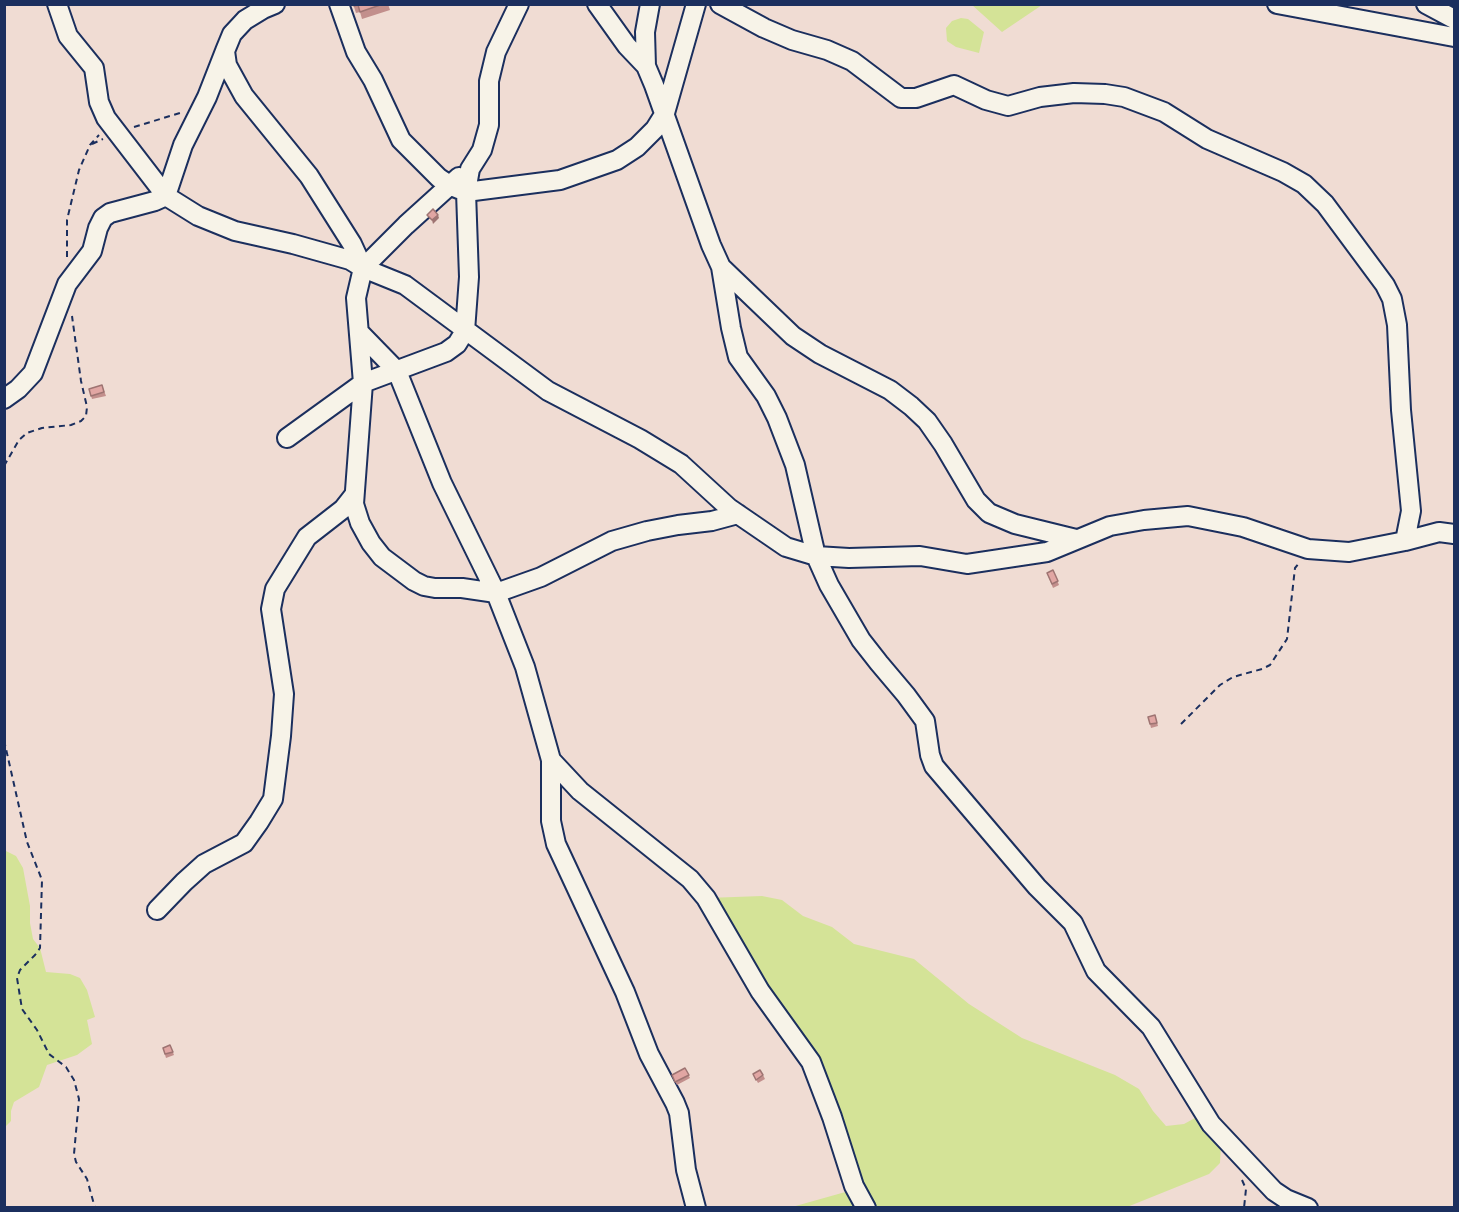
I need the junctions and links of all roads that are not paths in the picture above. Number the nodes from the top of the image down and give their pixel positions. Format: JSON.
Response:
{"nodes":[{"id":1,"x":57,"y":4,"type":"edge"},
{"id":2,"x":275,"y":4,"type":"edge"},
{"id":3,"x":339,"y":4,"type":"edge"},
{"id":4,"x":519,"y":4,"type":"edge"},
{"id":5,"x":597,"y":4,"type":"edge"},
{"id":6,"x":650,"y":4,"type":"edge"},
{"id":7,"x":696,"y":4,"type":"edge"},
{"id":8,"x":720,"y":4,"type":"edge"},
{"id":9,"x":1277,"y":4,"type":"edge"},
{"id":10,"x":1426,"y":4,"type":"edge"},
{"id":11,"x":1455,"y":19,"type":"edge"},
{"id":12,"x":1455,"y":37,"type":"edge"},
{"id":13,"x":225,"y":51,"type":"junction"},
{"id":14,"x":646,"y":66,"type":"junction"},
{"id":15,"x":665,"y":113,"type":"junction"},
{"id":16,"x":458,"y":189,"type":"junction"},
{"id":17,"x":166,"y":196,"type":"junction"},
{"id":18,"x":722,"y":267,"type":"junction"},
{"id":19,"x":363,"y":268,"type":"junction"},
{"id":20,"x":465,"y":331,"type":"junction"},
{"id":21,"x":359,"y":332,"type":"junction"},
{"id":22,"x":397,"y":371,"type":"junction"},
{"id":23,"x":363,"y":383,"type":"junction"},
{"id":24,"x":4,"y":399,"type":"edge"},
{"id":25,"x":286,"y":438,"type":"dead end"},
{"id":26,"x":354,"y":495,"type":"junction"},
{"id":27,"x":738,"y":514,"type":"junction"},
{"id":28,"x":1455,"y":534,"type":"edge"},
{"id":29,"x":1076,"y":539,"type":"junction"},
{"id":30,"x":1405,"y":541,"type":"junction"},
{"id":31,"x":816,"y":556,"type":"junction"},
{"id":32,"x":496,"y":593,"type":"junction"},
{"id":33,"x":551,"y":760,"type":"junction"},
{"id":34,"x":157,"y":910,"type":"dead end"},
{"id":35,"x":696,"y":1208,"type":"edge"},
{"id":36,"x":866,"y":1208,"type":"edge"},
{"id":37,"x":1308,"y":1208,"type":"edge"}],
"edges":[{"from":1,"to":17,"type":"street"},
{"from":2,"to":13,"type":"street"},
{"from":3,"to":16,"type":"street"},
{"from":4,"to":16,"type":"street"},
{"from":5,"to":14,"type":"street"},
{"from":6,"to":14,"type":"street"},
{"from":7,"to":15,"type":"street"},
{"from":8,"to":30,"type":"street"},
{"from":9,"to":12,"type":"street"},
{"from":10,"to":11,"type":"street"},
{"from":13,"to":17,"type":"street"},
{"from":13,"to":19,"type":"street"},
{"from":14,"to":15,"type":"street"},
{"from":15,"to":16,"type":"street"},
{"from":15,"to":18,"type":"street"},
{"from":16,"to":19,"type":"street"},
{"from":16,"to":20,"type":"street"},
{"from":17,"to":19,"type":"street"},
{"from":17,"to":24,"type":"street"},
{"from":18,"to":29,"type":"street"},
{"from":18,"to":31,"type":"street"},
{"from":19,"to":20,"type":"street"},
{"from":19,"to":21,"type":"street"},
{"from":20,"to":22,"type":"street"},
{"from":20,"to":27,"type":"street"},
{"from":21,"to":22,"type":"street"},
{"from":21,"to":23,"type":"street"},
{"from":22,"to":23,"type":"street"},
{"from":22,"to":32,"type":"street"},
{"from":23,"to":25,"type":"street"},
{"from":23,"to":26,"type":"street"},
{"from":26,"to":32,"type":"street"},
{"from":26,"to":34,"type":"street"},
{"from":27,"to":31,"type":"street"},
{"from":27,"to":32,"type":"street"},
{"from":28,"to":30,"type":"street"},
{"from":29,"to":30,"type":"street"},
{"from":29,"to":31,"type":"street"},
{"from":31,"to":37,"type":"street"},
{"from":32,"to":33,"type":"street"},
{"from":33,"to":35,"type":"street"},
{"from":33,"to":36,"type":"street"}]}
